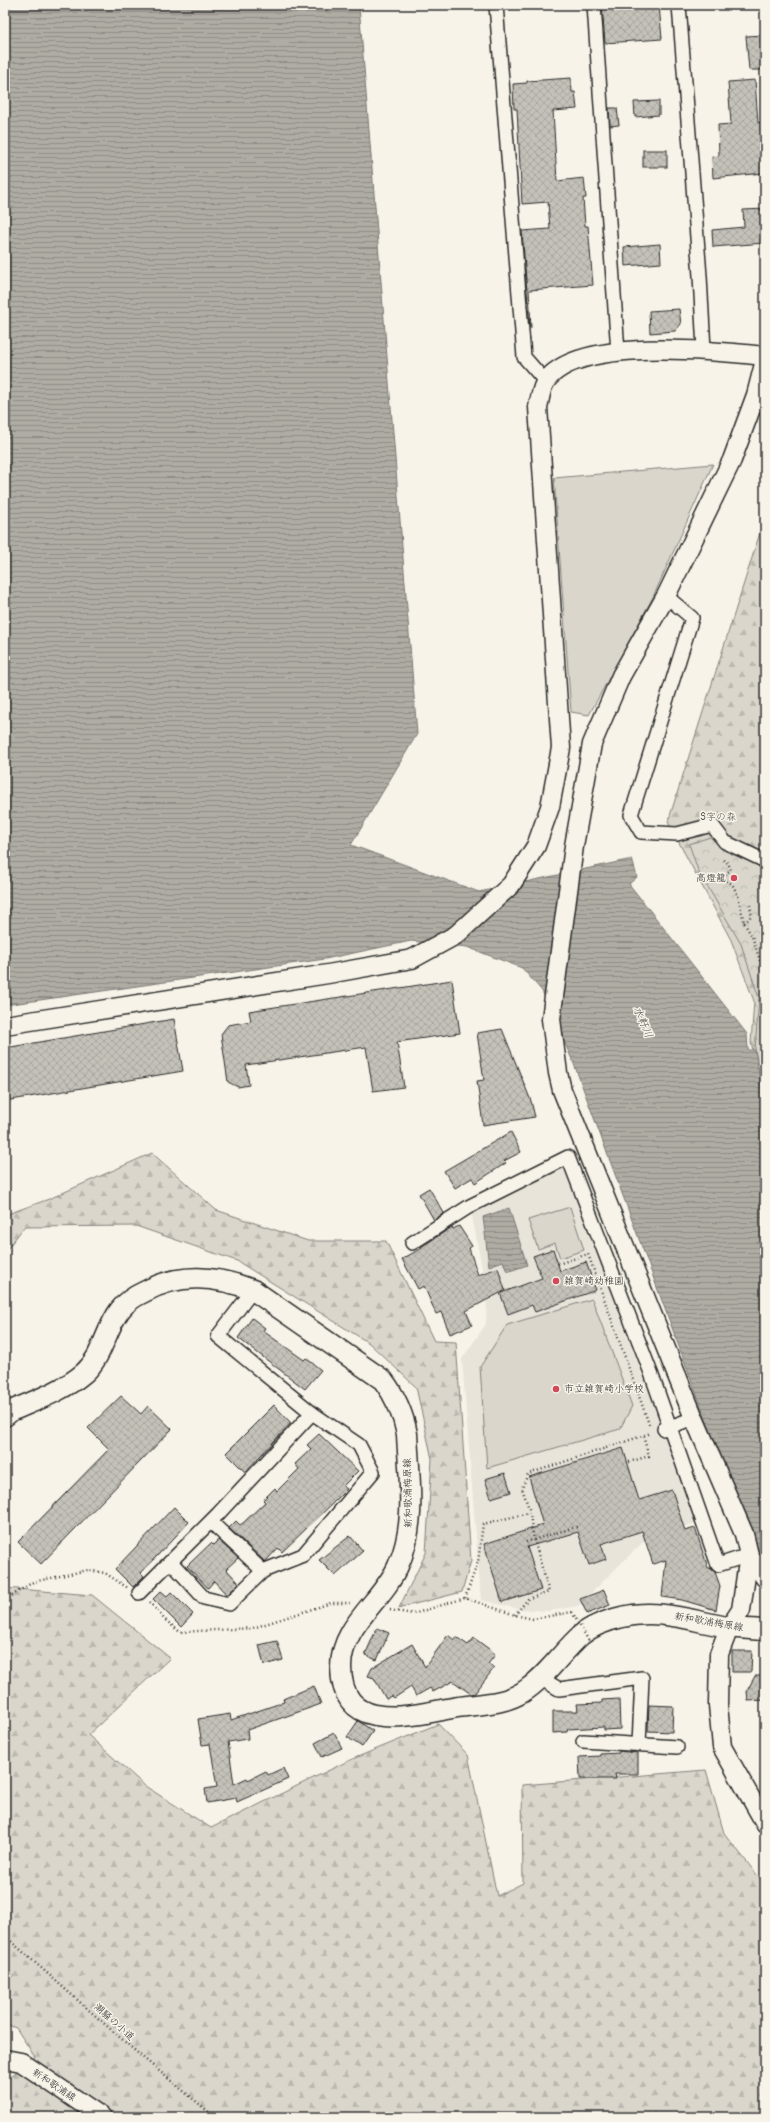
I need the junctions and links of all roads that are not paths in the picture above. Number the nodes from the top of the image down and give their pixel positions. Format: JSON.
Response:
{"nodes":[{"id":1,"x":496,"y":5,"type":"edge"},
{"id":2,"x":594,"y":5,"type":"edge"},
{"id":3,"x":679,"y":5,"type":"edge"},
{"id":4,"x":704,"y":350,"type":"junction"},
{"id":5,"x":618,"y":352,"type":"junction"},
{"id":6,"x":765,"y":356,"type":"edge"},
{"id":7,"x":765,"y":360,"type":"edge"},
{"id":8,"x":545,"y":381,"type":"junction"},
{"id":9,"x":666,"y":596,"type":"junction"},
{"id":10,"x":765,"y":862,"type":"edge"},
{"id":11,"x":5,"y":1025,"type":"edge"},
{"id":12,"x":412,"y":1243,"type":"dead end"},
{"id":13,"x":253,"y":1290,"type":"junction"},
{"id":14,"x":312,"y":1413,"type":"junction"},
{"id":15,"x":5,"y":1416,"type":"edge"},
{"id":16,"x":694,"y":1418,"type":"junction"},
{"id":17,"x":662,"y":1429,"type":"junction"},
{"id":18,"x":211,"y":1522,"type":"junction"},
{"id":19,"x":749,"y":1554,"type":"junction"},
{"id":20,"x":171,"y":1562,"type":"junction"},
{"id":21,"x":263,"y":1571,"type":"junction"},
{"id":22,"x":765,"y":1578,"type":"edge"},
{"id":23,"x":139,"y":1593,"type":"road end"},
{"id":24,"x":729,"y":1628,"type":"junction"},
{"id":25,"x":765,"y":1630,"type":"edge"},
{"id":26,"x":540,"y":1678,"type":"junction"},
{"id":27,"x":583,"y":1741,"type":"dead end"},
{"id":28,"x":639,"y":1744,"type":"junction"},
{"id":29,"x":677,"y":1747,"type":"dead end"},
{"id":30,"x":765,"y":1823,"type":"edge"},
{"id":31,"x":5,"y":2059,"type":"edge"},
{"id":32,"x":102,"y":2117,"type":"edge"}],
"edges":[{"from":1,"to":8,"type":"street"},
{"from":2,"to":5,"type":"street"},
{"from":3,"to":4,"type":"street"},
{"from":4,"to":5,"type":"street"},
{"from":4,"to":6,"type":"street"},
{"from":5,"to":8,"type":"street"},
{"from":7,"to":9,"type":"street"},
{"from":8,"to":11,"type":"street"},
{"from":9,"to":10,"type":"street"},
{"from":9,"to":16,"type":"street"},
{"from":12,"to":17,"type":"street"},
{"from":13,"to":14,"type":"street"},
{"from":13,"to":15,"type":"main road","name":"新和歌浦梅原線"},
{"from":13,"to":26,"type":"main road","name":"新和歌浦梅原線"},
{"from":14,"to":18,"type":"street"},
{"from":14,"to":21,"type":"street"},
{"from":16,"to":17,"type":"street"},
{"from":16,"to":19,"type":"street"},
{"from":17,"to":19,"type":"street"},
{"from":18,"to":20,"type":"street"},
{"from":18,"to":21,"type":"street"},
{"from":19,"to":22,"type":"street"},
{"from":19,"to":24,"type":"street"},
{"from":20,"to":21,"type":"street"},
{"from":20,"to":23,"type":"street"},
{"from":24,"to":25,"type":"main road","name":"新和歌浦梅原線"},
{"from":24,"to":26,"type":"main road","name":"新和歌浦梅原線"},
{"from":24,"to":30,"type":"street"},
{"from":26,"to":28,"type":"street"},
{"from":27,"to":28,"type":"street"},
{"from":28,"to":29,"type":"street"},
{"from":31,"to":32,"type":"street","name":"新和歌浦線"}]}
